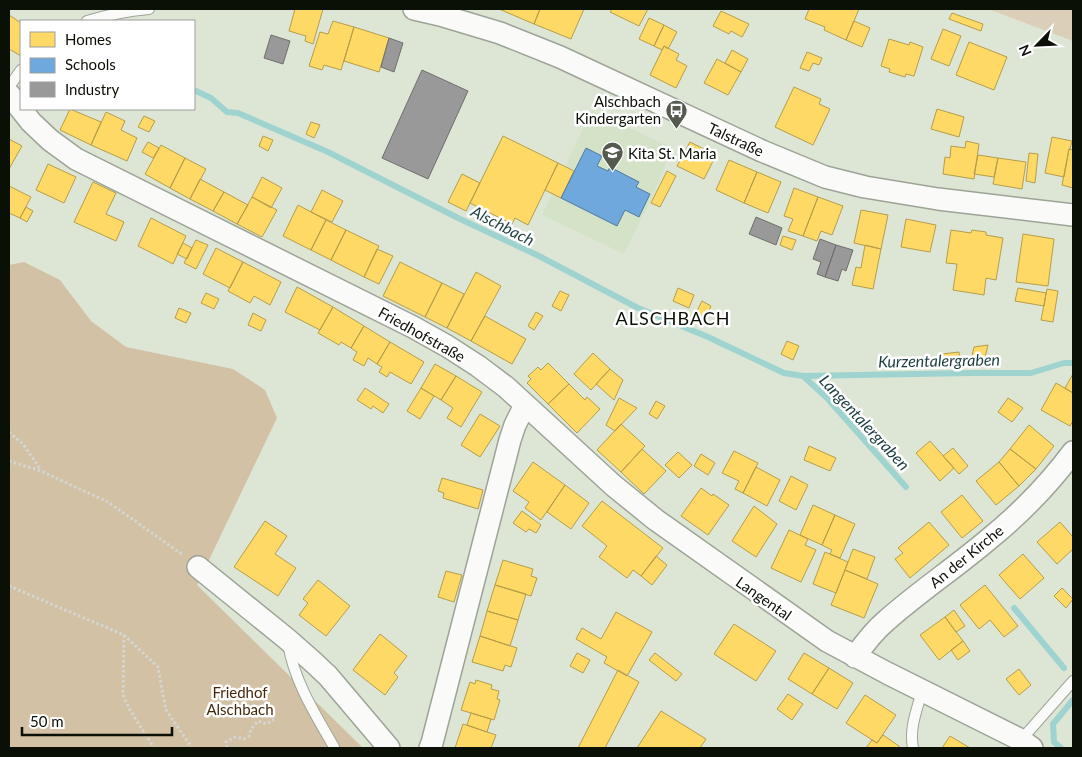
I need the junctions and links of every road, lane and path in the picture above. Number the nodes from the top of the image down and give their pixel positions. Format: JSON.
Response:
{"nodes":[{"id":1,"x":149,"y":9,"type":"edge"},
{"id":2,"x":414,"y":9,"type":"edge"},
{"id":3,"x":91,"y":20,"type":"edge"},
{"id":4,"x":20,"y":71,"type":"edge"},
{"id":5,"x":9,"y":87,"type":"edge"},
{"id":6,"x":9,"y":94,"type":"edge"},
{"id":7,"x":20,"y":108,"type":"edge"},
{"id":8,"x":22,"y":110,"type":"edge"},
{"id":9,"x":1073,"y":215,"type":"edge"},
{"id":10,"x":525,"y":404,"type":"junction"},
{"id":11,"x":9,"y":432,"type":"edge"},
{"id":12,"x":1073,"y":452,"type":"edge"},
{"id":13,"x":9,"y":461,"type":"edge"},
{"id":14,"x":41,"y":471,"type":"junction"},
{"id":15,"x":198,"y":566,"type":"joint"},
{"id":16,"x":9,"y":586,"type":"edge"},
{"id":17,"x":124,"y":635,"type":"junction"},
{"id":18,"x":287,"y":639,"type":"junction"},
{"id":19,"x":854,"y":657,"type":"junction"},
{"id":20,"x":1073,"y":681,"type":"edge"},
{"id":21,"x":922,"y":691,"type":"junction"},
{"id":22,"x":275,"y":719,"type":"dead end"},
{"id":23,"x":1026,"y":744,"type":"edge"},
{"id":24,"x":154,"y":748,"type":"edge"},
{"id":25,"x":192,"y":748,"type":"edge"},
{"id":26,"x":227,"y":748,"type":"edge"},
{"id":27,"x":334,"y":748,"type":"edge"},
{"id":28,"x":389,"y":748,"type":"edge"},
{"id":29,"x":430,"y":748,"type":"edge"},
{"id":30,"x":913,"y":748,"type":"edge"}],
"edges":[{"from":1,"to":3,"type":"lane"},
{"from":2,"to":9,"type":"street","name":"Talstraße"},
{"from":4,"to":5,"type":"lane"},
{"from":6,"to":7,"type":"street","name":"Friedhofstraße"},
{"from":8,"to":10,"type":"street","name":"Friedhofstraße"},
{"from":10,"to":19,"type":"street","name":"Langental"},
{"from":10,"to":29,"type":"street"},
{"from":11,"to":14,"type":"path"},
{"from":12,"to":19,"type":"street","name":"An der Kirche"},
{"from":13,"to":14,"type":"path"},
{"from":14,"to":15,"type":"path"},
{"from":15,"to":18,"type":"street"},
{"from":16,"to":17,"type":"path"},
{"from":17,"to":24,"type":"path"},
{"from":17,"to":25,"type":"path"},
{"from":18,"to":27,"type":"lane"},
{"from":18,"to":28,"type":"street"},
{"from":19,"to":21,"type":"street","name":"Langental"},
{"from":20,"to":23,"type":"lane"},
{"from":21,"to":23,"type":"street","name":"Langental"},
{"from":21,"to":30,"type":"lane"},
{"from":22,"to":26,"type":"path"}]}
